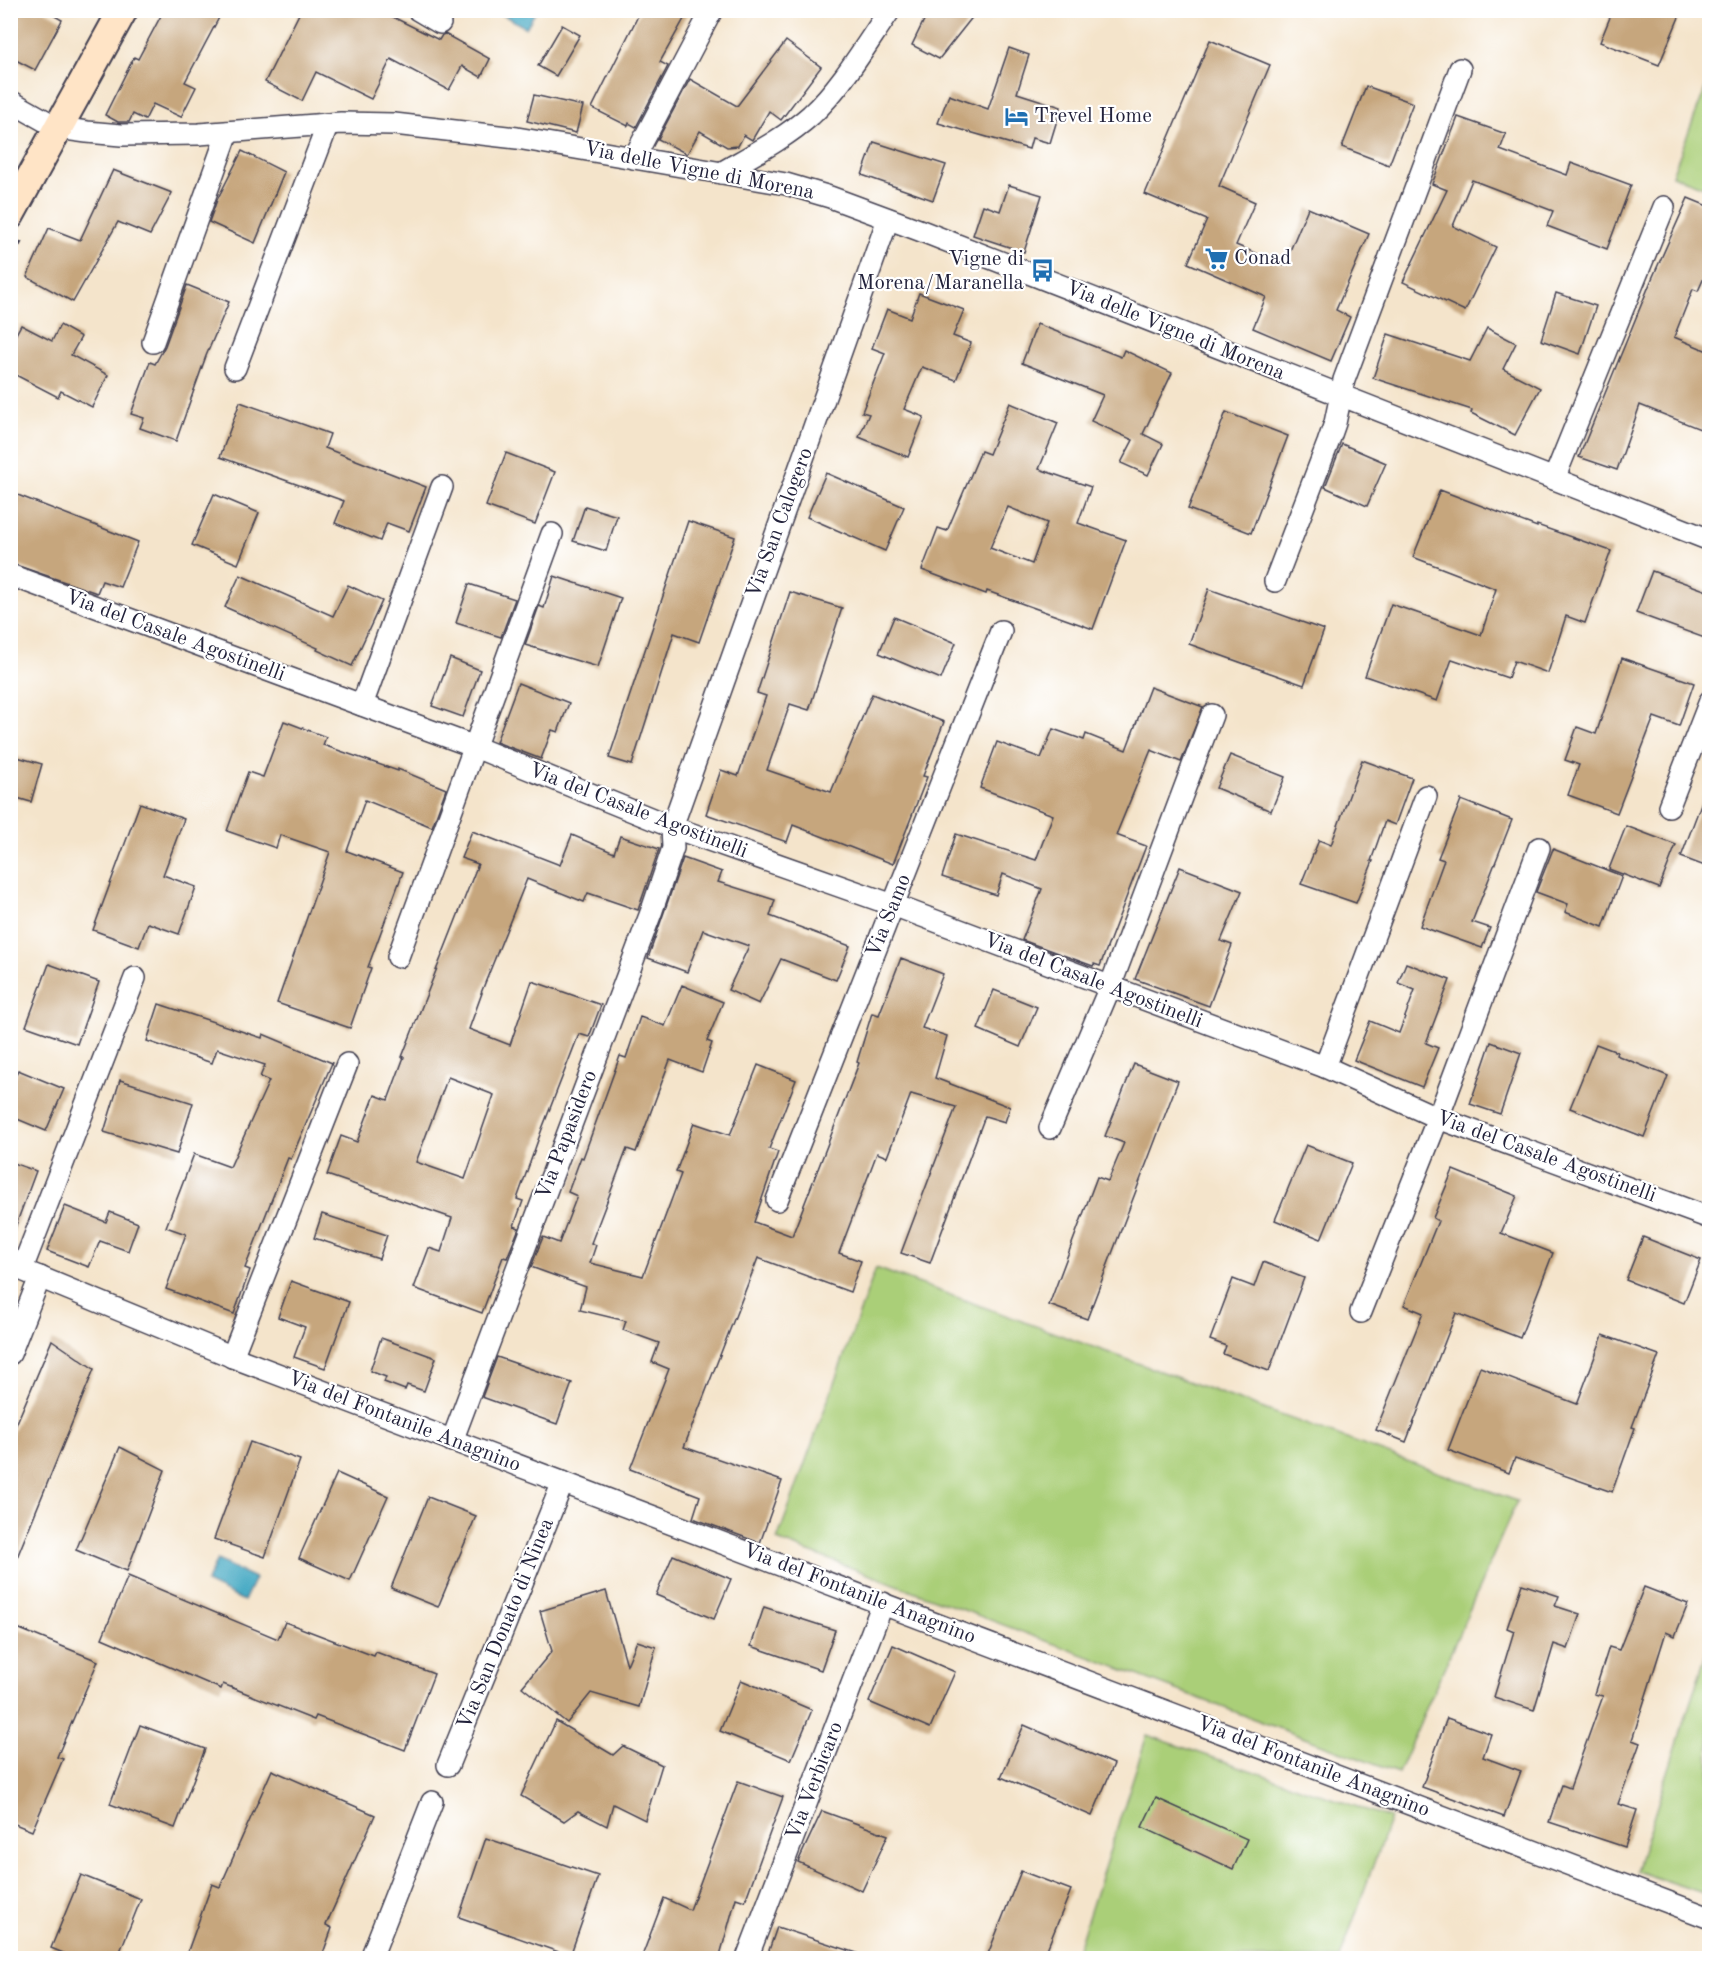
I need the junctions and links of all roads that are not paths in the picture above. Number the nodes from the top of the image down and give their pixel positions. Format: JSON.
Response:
{"nodes":[{"id":1,"x":123,"y":10,"type":"edge"},
{"id":2,"x":418,"y":10,"type":"edge"},
{"id":3,"x":712,"y":10,"type":"edge"},
{"id":4,"x":890,"y":10,"type":"edge"},
{"id":5,"x":440,"y":23,"type":"dead end"},
{"id":6,"x":1460,"y":69,"type":"dead end"},
{"id":7,"x":10,"y":101,"type":"edge"},
{"id":8,"x":328,"y":124,"type":"junction"},
{"id":9,"x":58,"y":128,"type":"junction"},
{"id":10,"x":228,"y":132,"type":"junction"},
{"id":11,"x":634,"y":158,"type":"junction"},
{"id":12,"x":721,"y":173,"type":"junction"},
{"id":13,"x":1664,"y":207,"type":"dead end"},
{"id":14,"x":10,"y":215,"type":"edge"},
{"id":15,"x":888,"y":219,"type":"junction"},
{"id":16,"x":153,"y":342,"type":"dead end"},
{"id":17,"x":235,"y":368,"type":"dead end"},
{"id":18,"x":1341,"y":396,"type":"junction"},
{"id":19,"x":1554,"y":479,"type":"junction"},
{"id":20,"x":442,"y":487,"type":"dead end"},
{"id":21,"x":552,"y":534,"type":"dead end"},
{"id":22,"x":1710,"y":540,"type":"edge"},
{"id":23,"x":10,"y":575,"type":"edge"},
{"id":24,"x":1275,"y":581,"type":"dead end"},
{"id":25,"x":1001,"y":631,"type":"dead end"},
{"id":26,"x":1710,"y":701,"type":"edge"},
{"id":27,"x":362,"y":705,"type":"junction"},
{"id":28,"x":1212,"y":715,"type":"dead end"},
{"id":29,"x":475,"y":747,"type":"junction"},
{"id":30,"x":1426,"y":796,"type":"dead end"},
{"id":31,"x":1669,"y":806,"type":"dead end"},
{"id":32,"x":672,"y":826,"type":"junction"},
{"id":33,"x":1539,"y":848,"type":"dead end"},
{"id":34,"x":893,"y":905,"type":"junction"},
{"id":35,"x":398,"y":957,"type":"dead end"},
{"id":36,"x":135,"y":978,"type":"dead end"},
{"id":37,"x":1110,"y":987,"type":"junction"},
{"id":38,"x":347,"y":1064,"type":"dead end"},
{"id":39,"x":1325,"y":1067,"type":"junction"},
{"id":40,"x":1438,"y":1118,"type":"junction"},
{"id":41,"x":1050,"y":1128,"type":"dead end"},
{"id":42,"x":777,"y":1200,"type":"dead end"},
{"id":43,"x":1710,"y":1218,"type":"edge"},
{"id":44,"x":24,"y":1270,"type":"edge"},
{"id":45,"x":1361,"y":1312,"type":"dead end"},
{"id":46,"x":10,"y":1354,"type":"edge"},
{"id":47,"x":232,"y":1357,"type":"junction"},
{"id":48,"x":452,"y":1441,"type":"junction"},
{"id":49,"x":563,"y":1482,"type":"junction"},
{"id":50,"x":883,"y":1603,"type":"junction"},
{"id":51,"x":448,"y":1765,"type":"dead end"},
{"id":52,"x":432,"y":1802,"type":"dead end"},
{"id":53,"x":1710,"y":1918,"type":"edge"},
{"id":54,"x":371,"y":1959,"type":"edge"},
{"id":55,"x":747,"y":1959,"type":"edge"}],
"edges":[{"from":1,"to":9,"type":"street"},
{"from":2,"to":5,"type":"street"},
{"from":3,"to":11,"type":"street"},
{"from":4,"to":12,"type":"street"},
{"from":6,"to":18,"type":"street"},
{"from":7,"to":9,"type":"street"},
{"from":8,"to":10,"type":"street","name":"Via delle Vigne di Morena"},
{"from":8,"to":11,"type":"street","name":"Via delle Vigne di Morena"},
{"from":8,"to":17,"type":"street"},
{"from":9,"to":10,"type":"street","name":"Via delle Vigne di Morena"},
{"from":9,"to":14,"type":"street"},
{"from":10,"to":16,"type":"street"},
{"from":11,"to":12,"type":"street","name":"Via delle Vigne di Morena"},
{"from":12,"to":15,"type":"street","name":"Via delle Vigne di Morena"},
{"from":13,"to":19,"type":"street"},
{"from":15,"to":18,"type":"street","name":"Via delle Vigne di Morena"},
{"from":15,"to":32,"type":"street","name":"Via San Calogero"},
{"from":18,"to":19,"type":"street","name":"Via delle Vigne di Morena"},
{"from":18,"to":24,"type":"street"},
{"from":19,"to":22,"type":"street","name":"Via delle Vigne di Morena"},
{"from":20,"to":27,"type":"street"},
{"from":21,"to":29,"type":"street"},
{"from":23,"to":27,"type":"street","name":"Via del Casale Agostinelli"},
{"from":25,"to":34,"type":"street","name":"Via Samo"},
{"from":26,"to":31,"type":"street"},
{"from":27,"to":29,"type":"street","name":"Via del Casale Agostinelli"},
{"from":28,"to":37,"type":"street"},
{"from":29,"to":32,"type":"street","name":"Via del Casale Agostinelli"},
{"from":29,"to":35,"type":"street"},
{"from":30,"to":39,"type":"street"},
{"from":32,"to":34,"type":"street","name":"Via del Casale Agostinelli"},
{"from":32,"to":48,"type":"street","name":"Via Papasidero"},
{"from":33,"to":40,"type":"street"},
{"from":34,"to":37,"type":"street","name":"Via del Casale Agostinelli"},
{"from":34,"to":42,"type":"street","name":"Via Samo"},
{"from":36,"to":44,"type":"street"},
{"from":37,"to":39,"type":"street","name":"Via del Casale Agostinelli"},
{"from":37,"to":41,"type":"street"},
{"from":38,"to":47,"type":"street"},
{"from":39,"to":40,"type":"street","name":"Via del Casale Agostinelli"},
{"from":40,"to":43,"type":"street","name":"Via del Casale Agostinelli"},
{"from":40,"to":45,"type":"street"},
{"from":44,"to":46,"type":"street"},
{"from":44,"to":47,"type":"street","name":"Via del Fontanile Anagnino"},
{"from":47,"to":48,"type":"street","name":"Via del Fontanile Anagnino"},
{"from":48,"to":49,"type":"street","name":"Via del Fontanile Anagnino"},
{"from":49,"to":50,"type":"street","name":"Via del Fontanile Anagnino"},
{"from":49,"to":51,"type":"street","name":"Via San Donato di Ninea"},
{"from":50,"to":53,"type":"street","name":"Via del Fontanile Anagnino"},
{"from":50,"to":55,"type":"street","name":"Via Verbicaro"},
{"from":52,"to":54,"type":"street"}]}
